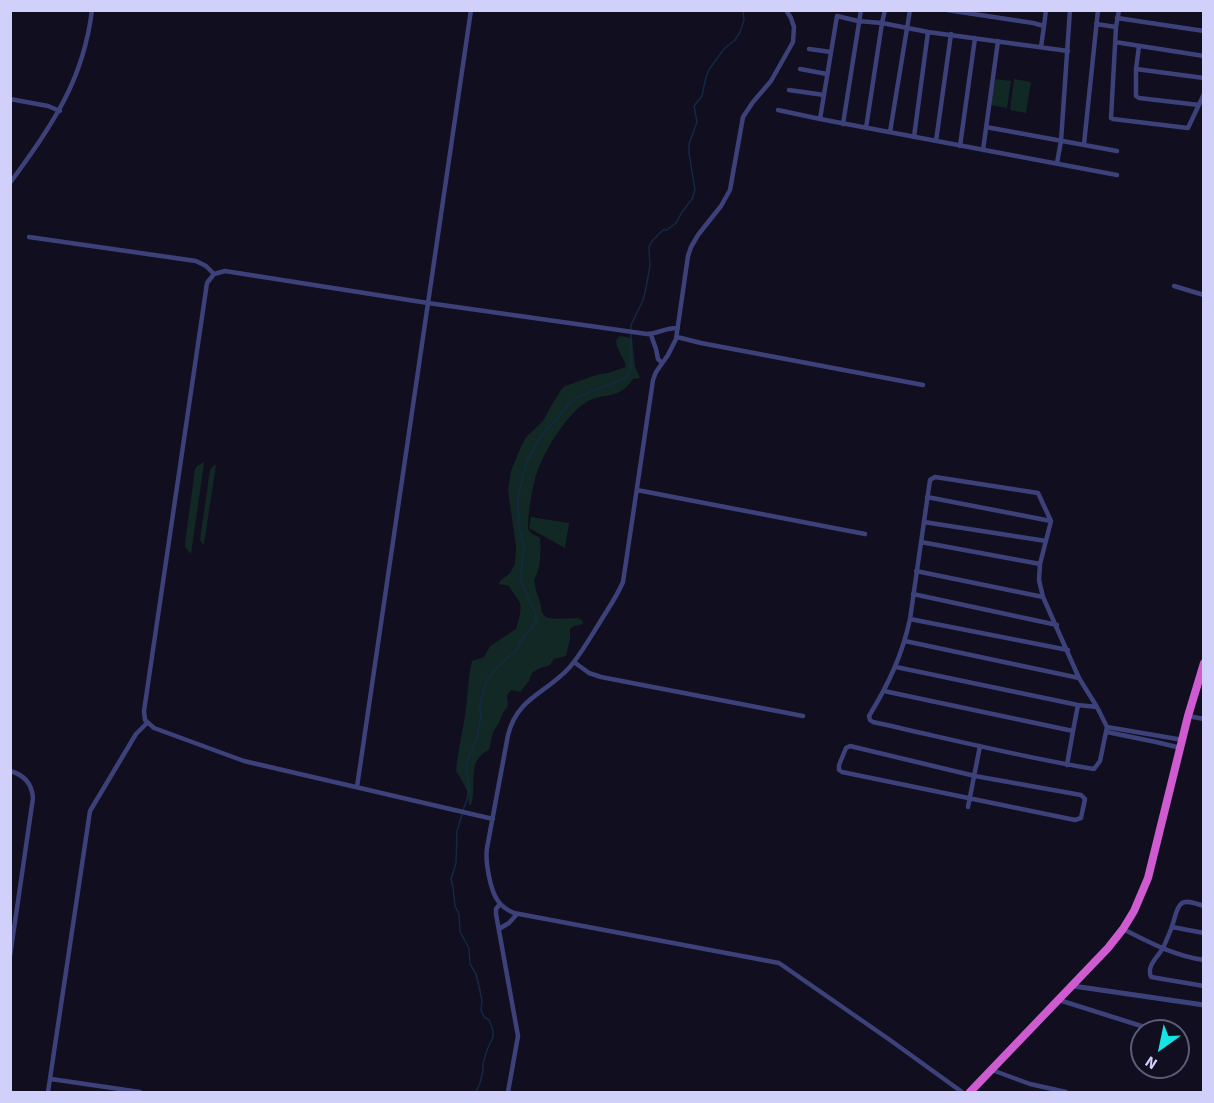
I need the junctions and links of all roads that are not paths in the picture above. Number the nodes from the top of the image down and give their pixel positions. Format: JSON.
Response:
{"nodes":[{"id":1,"x":92,"y":10,"type":"edge"},
{"id":2,"x":471,"y":10,"type":"edge"},
{"id":3,"x":786,"y":10,"type":"edge"},
{"id":4,"x":861,"y":10,"type":"edge"},
{"id":5,"x":885,"y":10,"type":"edge"},
{"id":6,"x":910,"y":10,"type":"edge"},
{"id":7,"x":947,"y":10,"type":"edge"},
{"id":8,"x":1046,"y":10,"type":"edge"},
{"id":9,"x":1070,"y":10,"type":"edge"},
{"id":10,"x":1098,"y":10,"type":"edge"},
{"id":11,"x":1119,"y":10,"type":"edge"},
{"id":12,"x":837,"y":13,"type":"edge"},
{"id":13,"x":1117,"y":18,"type":"junction"},
{"id":14,"x":858,"y":21,"type":"junction"},
{"id":15,"x":882,"y":23,"type":"junction"},
{"id":16,"x":1096,"y":24,"type":"junction"},
{"id":17,"x":1044,"y":26,"type":"junction"},
{"id":18,"x":1116,"y":27,"type":"junction"},
{"id":19,"x":906,"y":28,"type":"junction"},
{"id":20,"x":1203,"y":31,"type":"edge"},
{"id":21,"x":928,"y":32,"type":"junction"},
{"id":22,"x":951,"y":34,"type":"junction"},
{"id":23,"x":975,"y":38,"type":"junction"},
{"id":24,"x":998,"y":41,"type":"junction"},
{"id":25,"x":1115,"y":42,"type":"junction"},
{"id":26,"x":1139,"y":46,"type":"junction"},
{"id":27,"x":1041,"y":47,"type":"junction"},
{"id":28,"x":809,"y":49,"type":"dead end"},
{"id":29,"x":1068,"y":51,"type":"junction"},
{"id":30,"x":831,"y":52,"type":"junction"},
{"id":31,"x":1203,"y":56,"type":"edge"},
{"id":32,"x":800,"y":69,"type":"dead end"},
{"id":33,"x":1136,"y":69,"type":"junction"},
{"id":34,"x":827,"y":74,"type":"junction"},
{"id":35,"x":1203,"y":78,"type":"edge"},
{"id":36,"x":789,"y":90,"type":"dead end"},
{"id":37,"x":1203,"y":94,"type":"edge"},
{"id":38,"x":824,"y":95,"type":"junction"},
{"id":39,"x":10,"y":99,"type":"edge"},
{"id":40,"x":1199,"y":105,"type":"junction"},
{"id":41,"x":778,"y":110,"type":"dead end"},
{"id":42,"x":60,"y":111,"type":"junction"},
{"id":43,"x":820,"y":119,"type":"junction"},
{"id":44,"x":843,"y":124,"type":"junction"},
{"id":45,"x":986,"y":127,"type":"junction"},
{"id":46,"x":866,"y":128,"type":"junction"},
{"id":47,"x":890,"y":132,"type":"junction"},
{"id":48,"x":914,"y":137,"type":"junction"},
{"id":49,"x":936,"y":141,"type":"junction"},
{"id":50,"x":1062,"y":141,"type":"junction"},
{"id":51,"x":1084,"y":144,"type":"junction"},
{"id":52,"x":960,"y":146,"type":"junction"},
{"id":53,"x":983,"y":150,"type":"junction"},
{"id":54,"x":1117,"y":151,"type":"dead end"},
{"id":55,"x":1057,"y":164,"type":"junction"},
{"id":56,"x":1117,"y":175,"type":"dead end"},
{"id":57,"x":10,"y":183,"type":"edge"},
{"id":58,"x":29,"y":237,"type":"dead end"},
{"id":59,"x":214,"y":274,"type":"junction"},
{"id":60,"x":1174,"y":286,"type":"dead end"},
{"id":61,"x":1203,"y":295,"type":"edge"},
{"id":62,"x":428,"y":303,"type":"junction"},
{"id":63,"x":678,"y":328,"type":"junction"},
{"id":64,"x":651,"y":334,"type":"junction"},
{"id":65,"x":677,"y":337,"type":"junction"},
{"id":66,"x":662,"y":363,"type":"junction"},
{"id":67,"x":923,"y":385,"type":"dead end"},
{"id":68,"x":637,"y":490,"type":"junction"},
{"id":69,"x":927,"y":497,"type":"junction"},
{"id":70,"x":1051,"y":521,"type":"junction"},
{"id":71,"x":924,"y":522,"type":"junction"},
{"id":72,"x":865,"y":534,"type":"dead end"},
{"id":73,"x":1046,"y":541,"type":"junction"},
{"id":74,"x":921,"y":542,"type":"junction"},
{"id":75,"x":1040,"y":564,"type":"junction"},
{"id":76,"x":916,"y":571,"type":"junction"},
{"id":77,"x":913,"y":594,"type":"junction"},
{"id":78,"x":1043,"y":597,"type":"junction"},
{"id":79,"x":910,"y":619,"type":"junction"},
{"id":80,"x":1057,"y":625,"type":"junction"},
{"id":81,"x":905,"y":640,"type":"junction"},
{"id":82,"x":1068,"y":650,"type":"junction"},
{"id":83,"x":573,"y":662,"type":"junction"},
{"id":84,"x":1203,"y":663,"type":"edge"},
{"id":85,"x":896,"y":667,"type":"junction"},
{"id":86,"x":1079,"y":678,"type":"junction"},
{"id":87,"x":885,"y":691,"type":"junction"},
{"id":88,"x":1078,"y":705,"type":"junction"},
{"id":89,"x":1097,"y":707,"type":"junction"},
{"id":90,"x":803,"y":716,"type":"dead end"},
{"id":91,"x":1188,"y":716,"type":"junction"},
{"id":92,"x":1203,"y":719,"type":"edge"},
{"id":93,"x":147,"y":723,"type":"junction"},
{"id":94,"x":1107,"y":730,"type":"junction"},
{"id":95,"x":1073,"y":731,"type":"junction"},
{"id":96,"x":1156,"y":739,"type":"junction"},
{"id":97,"x":1182,"y":744,"type":"junction"},
{"id":98,"x":980,"y":746,"type":"junction"},
{"id":99,"x":1067,"y":765,"type":"junction"},
{"id":100,"x":10,"y":771,"type":"edge"},
{"id":101,"x":975,"y":776,"type":"junction"},
{"id":102,"x":357,"y":787,"type":"junction"},
{"id":103,"x":970,"y":798,"type":"junction"},
{"id":104,"x":968,"y":807,"type":"dead end"},
{"id":105,"x":493,"y":819,"type":"junction"},
{"id":106,"x":500,"y":904,"type":"junction"},
{"id":107,"x":1203,"y":906,"type":"edge"},
{"id":108,"x":518,"y":914,"type":"junction"},
{"id":109,"x":1172,"y":927,"type":"junction"},
{"id":110,"x":499,"y":929,"type":"junction"},
{"id":111,"x":1123,"y":929,"type":"junction"},
{"id":112,"x":1203,"y":933,"type":"edge"},
{"id":113,"x":1162,"y":948,"type":"junction"},
{"id":114,"x":10,"y":956,"type":"edge"},
{"id":115,"x":1203,"y":960,"type":"edge"},
{"id":116,"x":1073,"y":986,"type":"junction"},
{"id":117,"x":1203,"y":986,"type":"edge"},
{"id":118,"x":1059,"y":1000,"type":"junction"},
{"id":119,"x":1203,"y":1005,"type":"edge"},
{"id":120,"x":1130,"y":1022,"type":"edge"},
{"id":121,"x":992,"y":1070,"type":"junction"},
{"id":122,"x":51,"y":1079,"type":"junction"},
{"id":123,"x":48,"y":1092,"type":"edge"},
{"id":124,"x":140,"y":1092,"type":"edge"},
{"id":125,"x":508,"y":1092,"type":"edge"},
{"id":126,"x":962,"y":1092,"type":"edge"},
{"id":127,"x":970,"y":1092,"type":"edge"},
{"id":128,"x":1066,"y":1092,"type":"edge"}],
"edges":[{"from":1,"to":42,"type":"street"},
{"from":2,"to":62,"type":"street"},
{"from":3,"to":63,"type":"street"},
{"from":4,"to":14,"type":"street"},
{"from":5,"to":15,"type":"street"},
{"from":6,"to":19,"type":"street"},
{"from":7,"to":17,"type":"street"},
{"from":8,"to":17,"type":"street"},
{"from":9,"to":29,"type":"street"},
{"from":10,"to":16,"type":"street"},
{"from":11,"to":13,"type":"street"},
{"from":12,"to":14,"type":"street"},
{"from":12,"to":30,"type":"street"},
{"from":13,"to":18,"type":"street"},
{"from":13,"to":20,"type":"street"},
{"from":14,"to":15,"type":"street"},
{"from":14,"to":44,"type":"street"},
{"from":15,"to":19,"type":"street"},
{"from":15,"to":46,"type":"street"},
{"from":16,"to":18,"type":"street"},
{"from":16,"to":51,"type":"street"},
{"from":17,"to":27,"type":"street"},
{"from":18,"to":25,"type":"street"},
{"from":19,"to":21,"type":"street"},
{"from":19,"to":47,"type":"street"},
{"from":21,"to":22,"type":"street"},
{"from":21,"to":48,"type":"street"},
{"from":22,"to":23,"type":"street"},
{"from":22,"to":49,"type":"street"},
{"from":23,"to":24,"type":"street"},
{"from":23,"to":52,"type":"street"},
{"from":24,"to":27,"type":"street"},
{"from":24,"to":45,"type":"street"},
{"from":25,"to":26,"type":"street"},
{"from":25,"to":40,"type":"street"},
{"from":26,"to":31,"type":"street"},
{"from":26,"to":33,"type":"street"},
{"from":27,"to":29,"type":"street"},
{"from":28,"to":30,"type":"street"},
{"from":29,"to":50,"type":"street"},
{"from":30,"to":34,"type":"street"},
{"from":32,"to":34,"type":"street"},
{"from":33,"to":35,"type":"street"},
{"from":33,"to":40,"type":"street"},
{"from":34,"to":38,"type":"street"},
{"from":36,"to":38,"type":"street"},
{"from":37,"to":40,"type":"street"},
{"from":38,"to":43,"type":"street"},
{"from":39,"to":42,"type":"street"},
{"from":41,"to":43,"type":"street"},
{"from":42,"to":57,"type":"street"},
{"from":43,"to":44,"type":"street"},
{"from":44,"to":46,"type":"street"},
{"from":45,"to":50,"type":"street"},
{"from":45,"to":53,"type":"street"},
{"from":46,"to":47,"type":"street"},
{"from":47,"to":48,"type":"street"},
{"from":48,"to":49,"type":"street"},
{"from":49,"to":52,"type":"street"},
{"from":50,"to":51,"type":"street"},
{"from":50,"to":55,"type":"street"},
{"from":51,"to":54,"type":"street"},
{"from":52,"to":53,"type":"street"},
{"from":53,"to":55,"type":"street"},
{"from":55,"to":56,"type":"street"},
{"from":58,"to":59,"type":"street"},
{"from":59,"to":62,"type":"street"},
{"from":59,"to":93,"type":"street"},
{"from":60,"to":61,"type":"street"},
{"from":62,"to":64,"type":"street"},
{"from":62,"to":102,"type":"street"},
{"from":63,"to":64,"type":"street"},
{"from":63,"to":65,"type":"street"},
{"from":64,"to":66,"type":"street"},
{"from":65,"to":66,"type":"street"},
{"from":65,"to":67,"type":"street"},
{"from":66,"to":68,"type":"street"},
{"from":68,"to":72,"type":"street"},
{"from":68,"to":83,"type":"street"},
{"from":69,"to":70,"type":"street"},
{"from":69,"to":70,"type":"street"},
{"from":69,"to":71,"type":"street"},
{"from":70,"to":73,"type":"street"},
{"from":71,"to":73,"type":"street"},
{"from":71,"to":74,"type":"street"},
{"from":73,"to":75,"type":"street"},
{"from":74,"to":75,"type":"street"},
{"from":74,"to":76,"type":"street"},
{"from":75,"to":78,"type":"street"},
{"from":76,"to":77,"type":"street"},
{"from":76,"to":78,"type":"street"},
{"from":77,"to":79,"type":"street"},
{"from":77,"to":80,"type":"street"},
{"from":78,"to":80,"type":"street"},
{"from":79,"to":81,"type":"street"},
{"from":79,"to":82,"type":"street"},
{"from":80,"to":82,"type":"street"},
{"from":81,"to":85,"type":"street"},
{"from":81,"to":86,"type":"street"},
{"from":82,"to":86,"type":"street"},
{"from":83,"to":90,"type":"street"},
{"from":83,"to":105,"type":"street"},
{"from":84,"to":91,"type":"highway"},
{"from":85,"to":87,"type":"street"},
{"from":85,"to":88,"type":"street"},
{"from":86,"to":89,"type":"street"},
{"from":87,"to":95,"type":"street"},
{"from":87,"to":98,"type":"street"},
{"from":88,"to":89,"type":"street"},
{"from":88,"to":95,"type":"street"},
{"from":89,"to":94,"type":"street"},
{"from":91,"to":92,"type":"street"},
{"from":91,"to":97,"type":"highway"},
{"from":93,"to":102,"type":"street"},
{"from":93,"to":122,"type":"street"},
{"from":94,"to":96,"type":"street"},
{"from":94,"to":99,"type":"street"},
{"from":95,"to":99,"type":"street"},
{"from":96,"to":97,"type":"street"},
{"from":96,"to":97,"type":"street"},
{"from":97,"to":111,"type":"highway"},
{"from":98,"to":99,"type":"street"},
{"from":98,"to":101,"type":"street"},
{"from":100,"to":114,"type":"street"},
{"from":101,"to":103,"type":"street"},
{"from":101,"to":103,"type":"street"},
{"from":101,"to":103,"type":"street"},
{"from":102,"to":105,"type":"street"},
{"from":103,"to":104,"type":"street"},
{"from":105,"to":106,"type":"street"},
{"from":106,"to":108,"type":"street"},
{"from":106,"to":110,"type":"street"},
{"from":107,"to":109,"type":"street"},
{"from":108,"to":110,"type":"street"},
{"from":108,"to":126,"type":"street"},
{"from":109,"to":112,"type":"street"},
{"from":109,"to":113,"type":"street"},
{"from":110,"to":125,"type":"street"},
{"from":111,"to":113,"type":"street"},
{"from":111,"to":116,"type":"highway"},
{"from":113,"to":115,"type":"street"},
{"from":113,"to":117,"type":"street"},
{"from":116,"to":118,"type":"highway"},
{"from":116,"to":119,"type":"street"},
{"from":118,"to":120,"type":"street"},
{"from":118,"to":121,"type":"highway"},
{"from":121,"to":127,"type":"highway"},
{"from":121,"to":128,"type":"street"},
{"from":122,"to":123,"type":"street"},
{"from":122,"to":124,"type":"street"}]}
